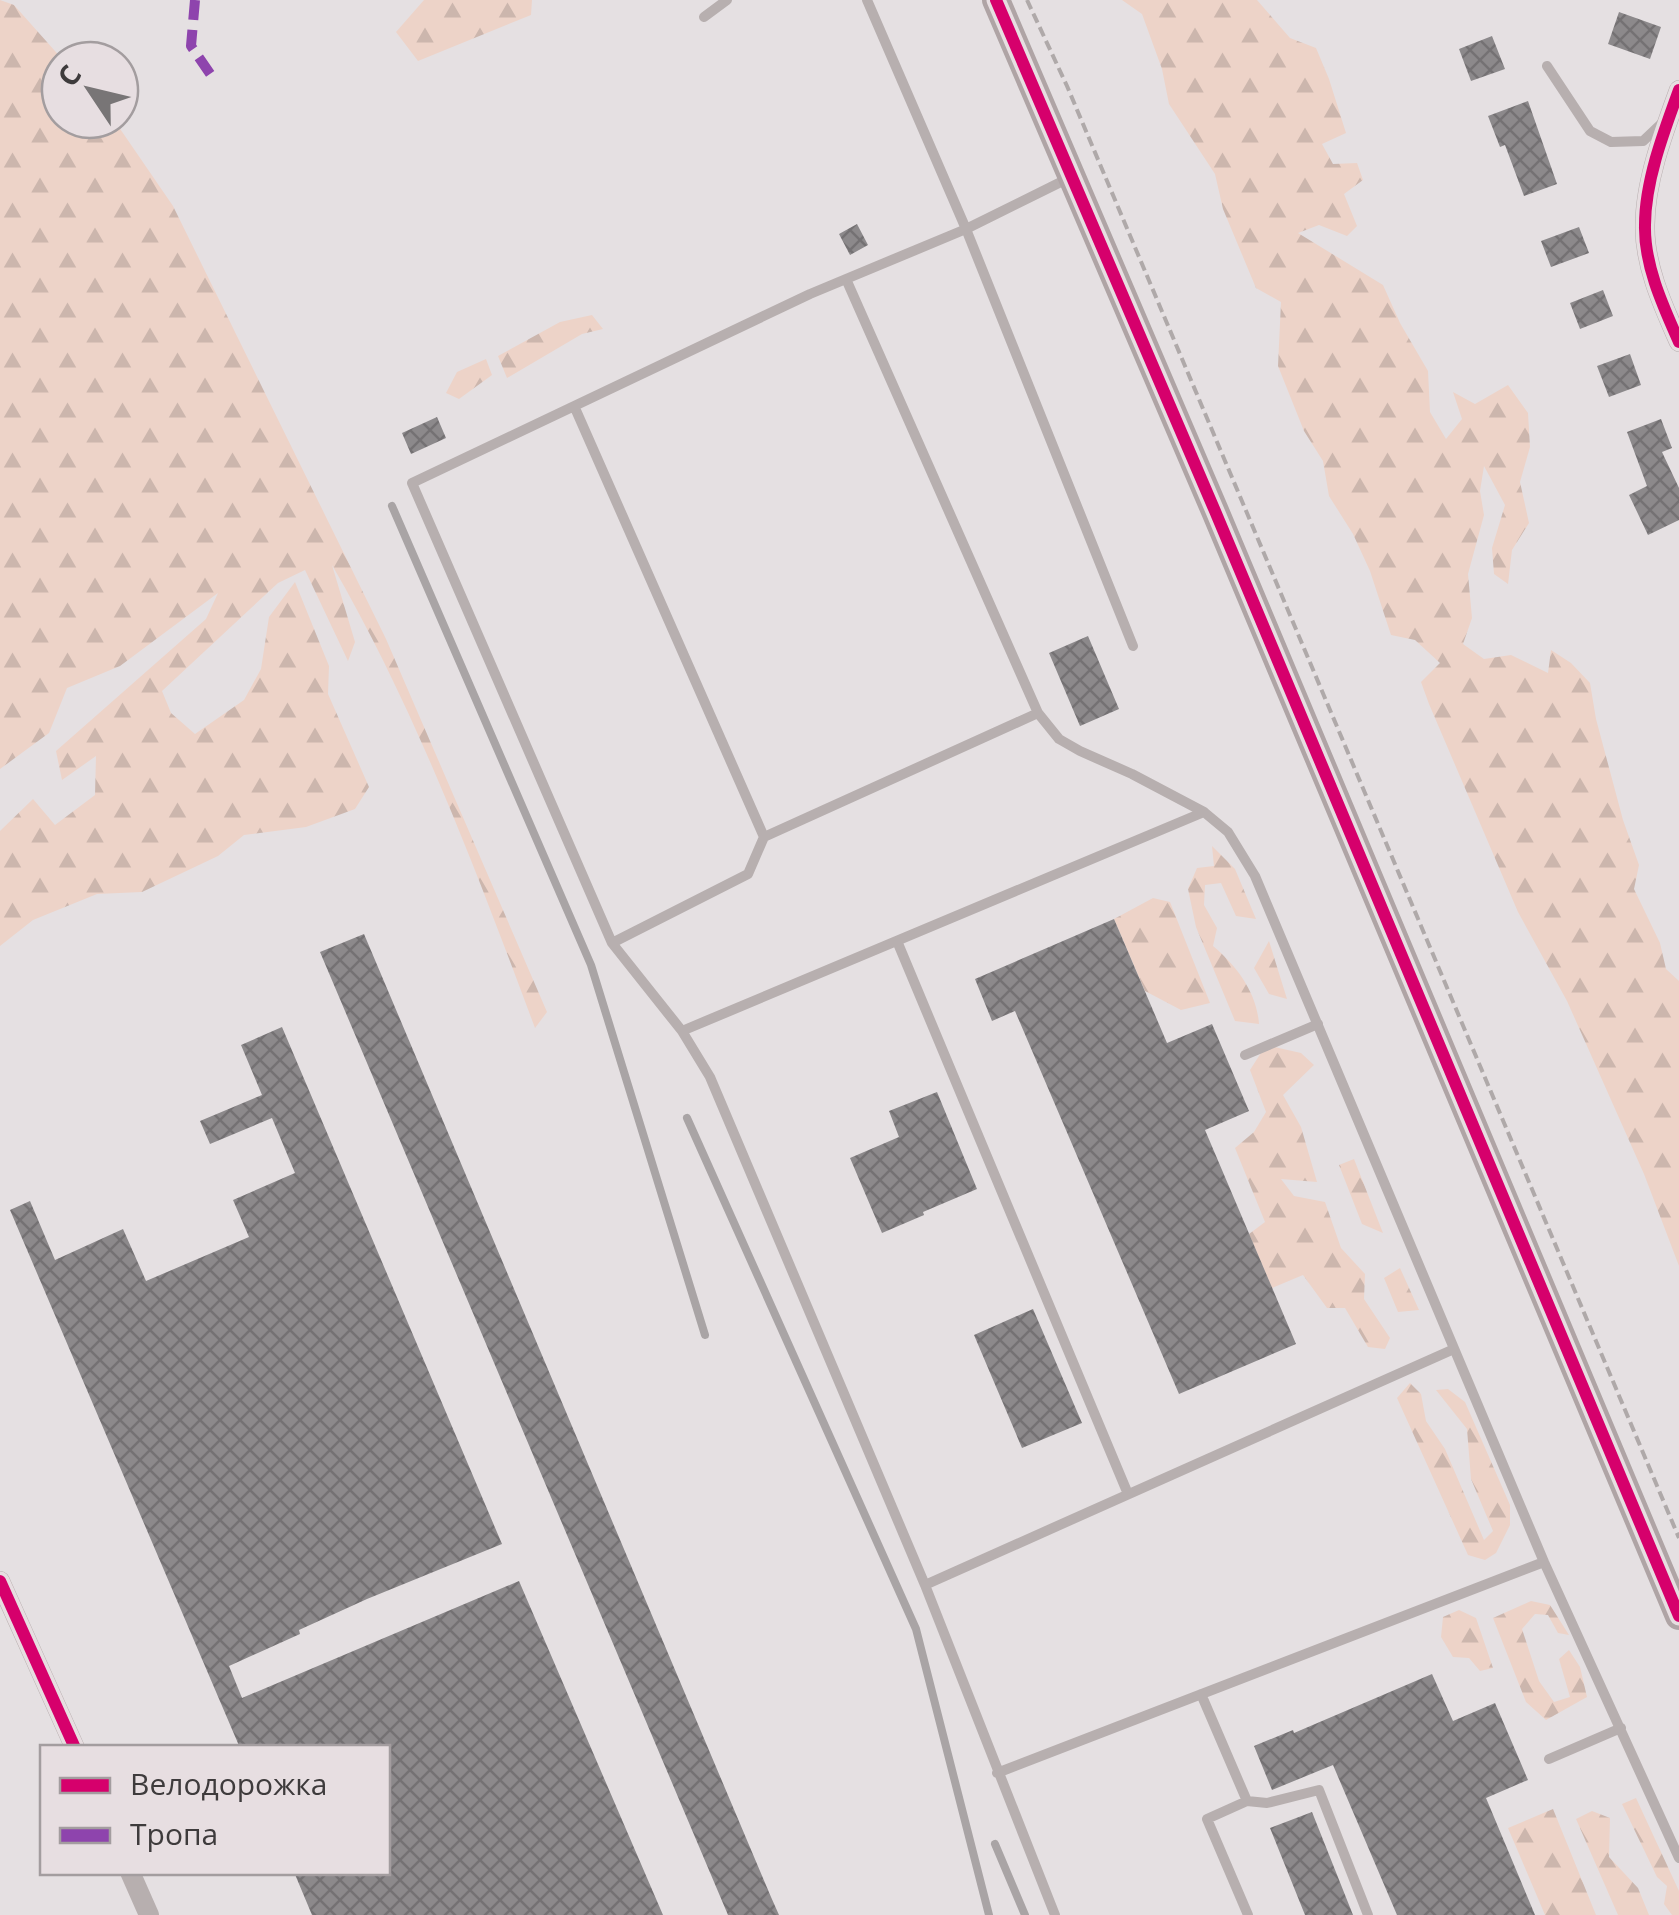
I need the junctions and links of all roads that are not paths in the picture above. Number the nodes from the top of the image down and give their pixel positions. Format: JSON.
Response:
{"nodes":[{"id":1,"x":726,"y":0,"type":"edge"},
{"id":2,"x":867,"y":0,"type":"edge"},
{"id":3,"x":996,"y":0,"type":"edge"},
{"id":4,"x":704,"y":17,"type":"dead end"},
{"id":5,"x":1547,"y":66,"type":"dead end"},
{"id":6,"x":1679,"y":90,"type":"edge"},
{"id":7,"x":1670,"y":114,"type":"junction"},
{"id":8,"x":1071,"y":177,"type":"junction"},
{"id":9,"x":966,"y":229,"type":"junction"},
{"id":10,"x":846,"y":279,"type":"junction"},
{"id":11,"x":1679,"y":342,"type":"edge"},
{"id":12,"x":575,"y":408,"type":"junction"},
{"id":13,"x":1132,"y":646,"type":"dead end"},
{"id":14,"x":1038,"y":714,"type":"junction"},
{"id":15,"x":1204,"y":812,"type":"junction"},
{"id":16,"x":764,"y":836,"type":"junction"},
{"id":17,"x":896,"y":941,"type":"junction"},
{"id":18,"x":612,"y":942,"type":"junction"},
{"id":19,"x":1318,"y":1024,"type":"junction"},
{"id":20,"x":682,"y":1031,"type":"junction"},
{"id":21,"x":1245,"y":1054,"type":"dead end"},
{"id":22,"x":1454,"y":1349,"type":"junction"},
{"id":23,"x":1128,"y":1494,"type":"junction"},
{"id":24,"x":1544,"y":1562,"type":"junction"},
{"id":25,"x":0,"y":1581,"type":"edge"},
{"id":26,"x":925,"y":1585,"type":"junction"},
{"id":27,"x":1679,"y":1616,"type":"edge"},
{"id":28,"x":1201,"y":1694,"type":"junction"},
{"id":29,"x":1621,"y":1728,"type":"junction"},
{"id":30,"x":73,"y":1745,"type":"edge"},
{"id":31,"x":1549,"y":1759,"type":"dead end"},
{"id":32,"x":997,"y":1773,"type":"junction"},
{"id":33,"x":1247,"y":1801,"type":"junction"},
{"id":34,"x":1679,"y":1858,"type":"edge"},
{"id":35,"x":131,"y":1875,"type":"edge"},
{"id":36,"x":150,"y":1915,"type":"edge"},
{"id":37,"x":1055,"y":1915,"type":"edge"},
{"id":38,"x":1248,"y":1915,"type":"edge"},
{"id":39,"x":1368,"y":1915,"type":"edge"}],
"edges":[{"from":1,"to":4,"type":"lane"},
{"from":2,"to":9,"type":"lane"},
{"from":3,"to":8,"type":"street"},
{"from":5,"to":7,"type":"lane"},
{"from":6,"to":7,"type":"street"},
{"from":7,"to":11,"type":"street"},
{"from":8,"to":9,"type":"lane"},
{"from":8,"to":27,"type":"street"},
{"from":9,"to":10,"type":"lane"},
{"from":9,"to":13,"type":"lane"},
{"from":10,"to":12,"type":"lane"},
{"from":10,"to":14,"type":"lane"},
{"from":12,"to":16,"type":"lane"},
{"from":12,"to":18,"type":"lane"},
{"from":14,"to":15,"type":"lane"},
{"from":14,"to":16,"type":"lane"},
{"from":15,"to":17,"type":"lane"},
{"from":15,"to":19,"type":"lane"},
{"from":16,"to":18,"type":"lane"},
{"from":17,"to":20,"type":"lane"},
{"from":17,"to":23,"type":"lane"},
{"from":18,"to":20,"type":"lane"},
{"from":19,"to":21,"type":"lane"},
{"from":19,"to":22,"type":"lane"},
{"from":20,"to":26,"type":"lane"},
{"from":22,"to":23,"type":"lane"},
{"from":22,"to":24,"type":"lane"},
{"from":23,"to":26,"type":"lane"},
{"from":24,"to":28,"type":"lane"},
{"from":24,"to":29,"type":"lane"},
{"from":25,"to":30,"type":"street"},
{"from":26,"to":32,"type":"lane"},
{"from":28,"to":32,"type":"lane"},
{"from":28,"to":33,"type":"lane"},
{"from":29,"to":31,"type":"lane"},
{"from":29,"to":34,"type":"lane"},
{"from":32,"to":37,"type":"lane"},
{"from":33,"to":38,"type":"lane"},
{"from":33,"to":39,"type":"lane"},
{"from":35,"to":36,"type":"street"}]}
